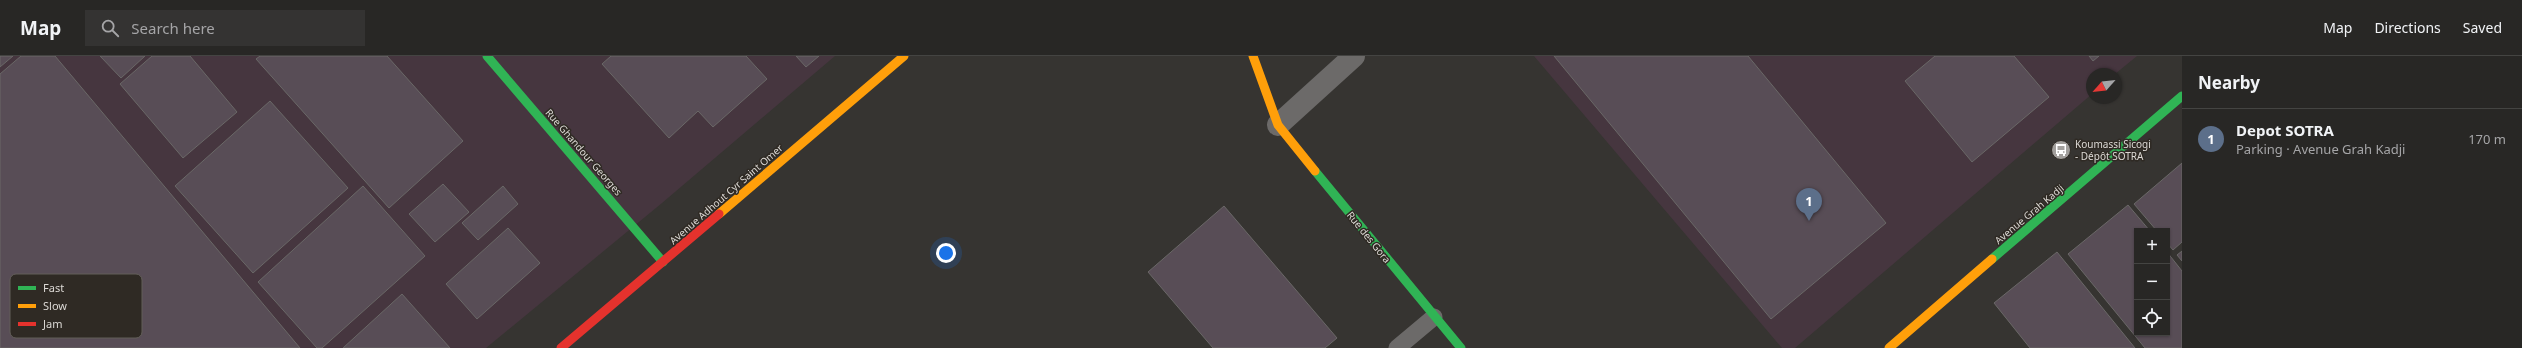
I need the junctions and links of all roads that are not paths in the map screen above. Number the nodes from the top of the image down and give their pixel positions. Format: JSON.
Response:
{"nodes":[{"id":1,"x":487,"y":56,"type":"edge"},
{"id":2,"x":904,"y":56,"type":"edge"},
{"id":3,"x":1253,"y":56,"type":"edge"},
{"id":4,"x":1354,"y":56,"type":"edge"},
{"id":5,"x":2182,"y":96,"type":"edge"},
{"id":6,"x":1278,"y":125,"type":"junction"},
{"id":7,"x":663,"y":262,"type":"junction"},
{"id":8,"x":1434,"y":317,"type":"junction"},
{"id":9,"x":561,"y":348,"type":"edge"},
{"id":10,"x":1397,"y":348,"type":"edge"},
{"id":11,"x":1461,"y":348,"type":"edge"},
{"id":12,"x":1889,"y":348,"type":"edge"}],
"edges":[{"from":1,"to":7,"type":"street","name":"Rue Ghandour Georges"},
{"from":2,"to":7,"type":"street","name":"Avenue Adhout Cyr Saint Omer"},
{"from":3,"to":6,"type":"street","name":"Rue des Gora"},
{"from":4,"to":6,"type":"street"},
{"from":5,"to":12,"type":"street","name":"Avenue Grah Kadji"},
{"from":6,"to":8,"type":"street","name":"Rue des Gora"},
{"from":7,"to":9,"type":"street","name":"Avenue Adhout Cyr Saint Omer"},
{"from":8,"to":10,"type":"lane"},
{"from":8,"to":11,"type":"street","name":"Rue des Gora"}]}
